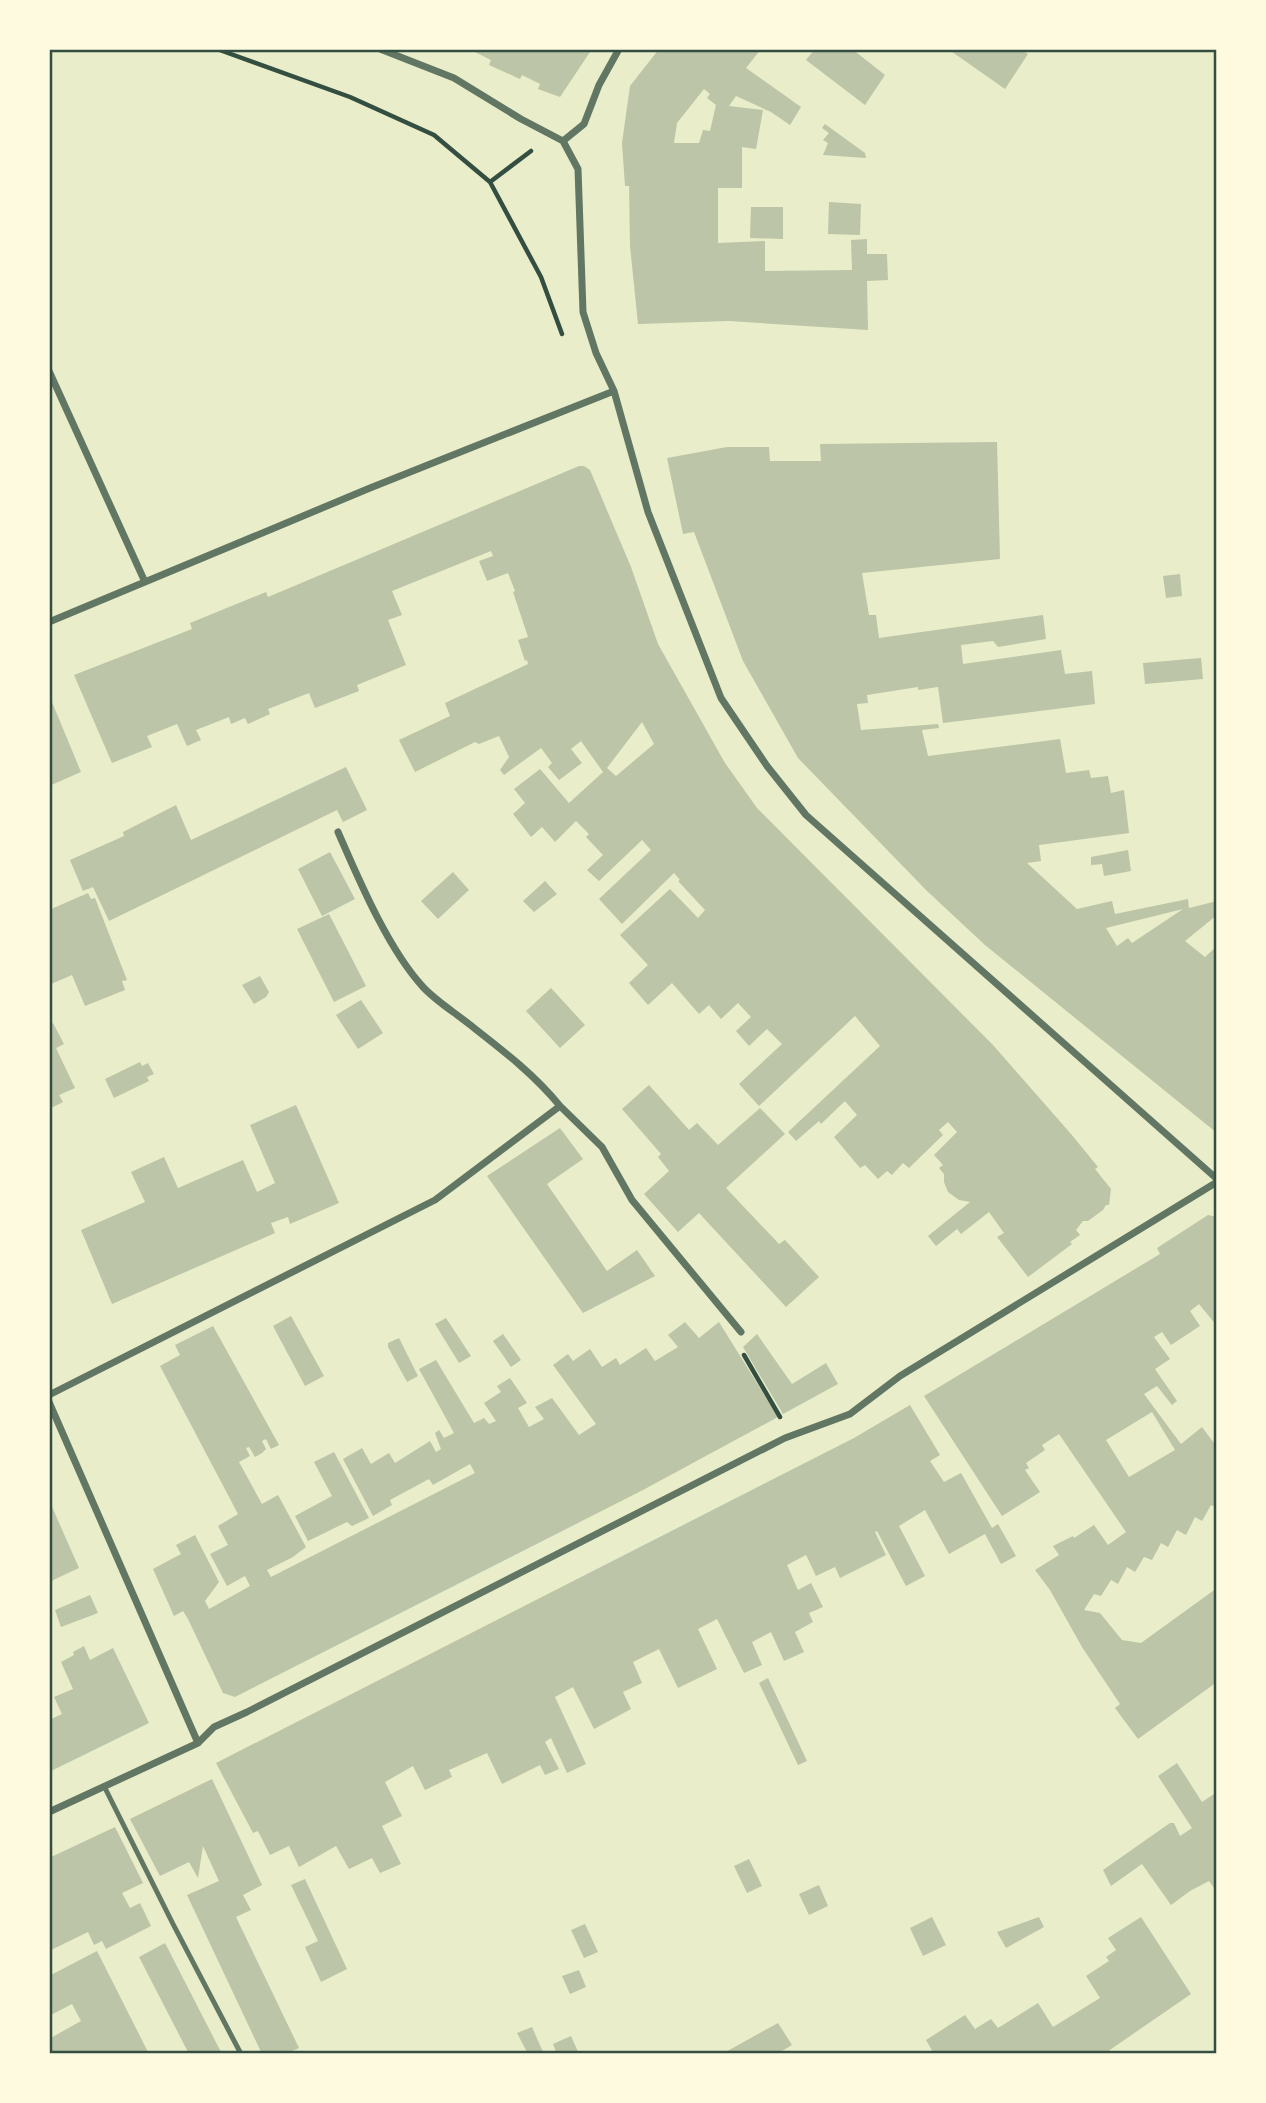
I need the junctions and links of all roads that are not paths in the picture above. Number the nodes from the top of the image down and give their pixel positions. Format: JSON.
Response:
{"nodes":[{"id":1,"x":380,"y":49,"type":"edge"},
{"id":2,"x":619,"y":49,"type":"edge"},
{"id":3,"x":564,"y":141,"type":"junction"},
{"id":4,"x":49,"y":371,"type":"edge"},
{"id":5,"x":614,"y":391,"type":"junction"},
{"id":6,"x":145,"y":582,"type":"junction"},
{"id":7,"x":49,"y":622,"type":"edge"},
{"id":8,"x":338,"y":832,"type":"dead end"},
{"id":9,"x":560,"y":1107,"type":"junction"},
{"id":10,"x":1217,"y":1180,"type":"edge"},
{"id":11,"x":741,"y":1332,"type":"road end"},
{"id":12,"x":49,"y":1395,"type":"edge"},
{"id":13,"x":49,"y":1402,"type":"edge"},
{"id":14,"x":198,"y":1743,"type":"junction"},
{"id":15,"x":104,"y":1786,"type":"junction"},
{"id":16,"x":49,"y":1812,"type":"edge"},
{"id":17,"x":241,"y":2054,"type":"edge"}],
"edges":[{"from":1,"to":3,"type":"street"},
{"from":2,"to":3,"type":"street"},
{"from":3,"to":5,"type":"street"},
{"from":4,"to":6,"type":"street"},
{"from":5,"to":6,"type":"street"},
{"from":5,"to":10,"type":"street"},
{"from":6,"to":7,"type":"street"},
{"from":8,"to":9,"type":"street"},
{"from":9,"to":11,"type":"street"},
{"from":9,"to":12,"type":"street"},
{"from":10,"to":14,"type":"street"},
{"from":13,"to":14,"type":"street"},
{"from":14,"to":15,"type":"street"},
{"from":15,"to":16,"type":"street"},
{"from":15,"to":17,"type":"lane"}]}
